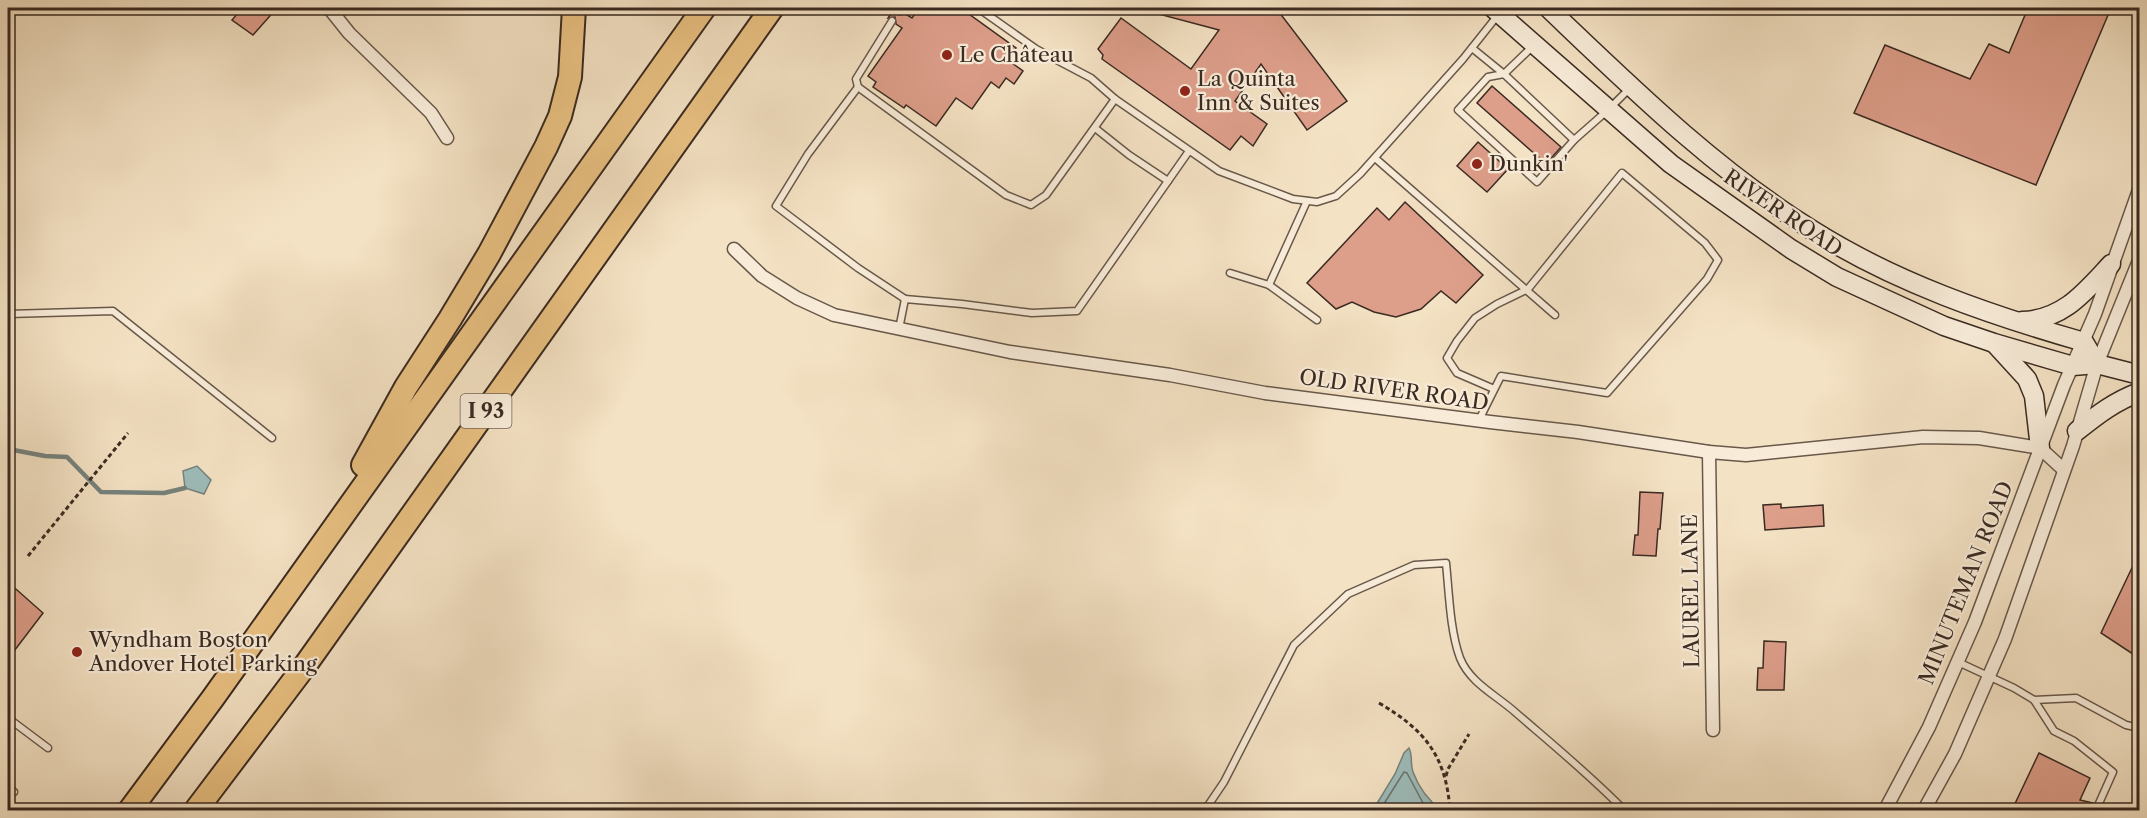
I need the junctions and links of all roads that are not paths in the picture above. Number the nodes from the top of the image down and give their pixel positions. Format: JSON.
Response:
{"nodes":[{"id":1,"x":329,"y":8,"type":"edge"},
{"id":2,"x":574,"y":8,"type":"edge"},
{"id":3,"x":704,"y":8,"type":"edge"},
{"id":4,"x":772,"y":8,"type":"edge"},
{"id":5,"x":978,"y":8,"type":"edge"},
{"id":6,"x":1548,"y":8,"type":"edge"},
{"id":7,"x":1499,"y":9,"type":"edge"},
{"id":8,"x":892,"y":21,"type":"dead end"},
{"id":9,"x":1535,"y":44,"type":"junction"},
{"id":10,"x":1472,"y":48,"type":"junction"},
{"id":11,"x":1504,"y":74,"type":"junction"},
{"id":12,"x":858,"y":87,"type":"junction"},
{"id":13,"x":1630,"y":87,"type":"junction"},
{"id":14,"x":1114,"y":99,"type":"junction"},
{"id":15,"x":1608,"y":110,"type":"junction"},
{"id":16,"x":1095,"y":128,"type":"junction"},
{"id":17,"x":447,"y":138,"type":"dead end"},
{"id":18,"x":1575,"y":140,"type":"junction"},
{"id":19,"x":1189,"y":151,"type":"junction"},
{"id":20,"x":1375,"y":158,"type":"junction"},
{"id":21,"x":1168,"y":181,"type":"junction"},
{"id":22,"x":2139,"y":187,"type":"edge"},
{"id":23,"x":1307,"y":201,"type":"junction"},
{"id":24,"x":734,"y":249,"type":"dead end"},
{"id":25,"x":2139,"y":258,"type":"edge"},
{"id":26,"x":2111,"y":264,"type":"junction"},
{"id":27,"x":1230,"y":273,"type":"dead end"},
{"id":28,"x":1269,"y":285,"type":"junction"},
{"id":29,"x":1528,"y":289,"type":"junction"},
{"id":30,"x":905,"y":298,"type":"junction"},
{"id":31,"x":8,"y":314,"type":"edge"},
{"id":32,"x":1556,"y":315,"type":"dead end"},
{"id":33,"x":1317,"y":320,"type":"dead end"},
{"id":34,"x":2010,"y":321,"type":"junction"},
{"id":35,"x":899,"y":329,"type":"junction"},
{"id":36,"x":2084,"y":342,"type":"junction"},
{"id":37,"x":1994,"y":343,"type":"junction"},
{"id":38,"x":2097,"y":364,"type":"junction"},
{"id":39,"x":2073,"y":366,"type":"junction"},
{"id":40,"x":2139,"y":375,"type":"edge"},
{"id":41,"x":1494,"y":389,"type":"junction"},
{"id":42,"x":2139,"y":392,"type":"edge"},
{"id":43,"x":1478,"y":421,"type":"junction"},
{"id":44,"x":2078,"y":431,"type":"junction"},
{"id":45,"x":272,"y":438,"type":"dead end"},
{"id":46,"x":2040,"y":448,"type":"junction"},
{"id":47,"x":1708,"y":452,"type":"junction"},
{"id":48,"x":2064,"y":470,"type":"junction"},
{"id":49,"x":309,"y":564,"type":"junction"},
{"id":50,"x":1958,"y":662,"type":"junction"},
{"id":51,"x":1989,"y":677,"type":"junction"},
{"id":52,"x":2034,"y":700,"type":"junction"},
{"id":53,"x":8,"y":718,"type":"edge"},
{"id":54,"x":2139,"y":728,"type":"edge"},
{"id":55,"x":1713,"y":730,"type":"dead end"},
{"id":56,"x":48,"y":748,"type":"dead end"},
{"id":57,"x":8,"y":787,"type":"edge"},
{"id":58,"x":14,"y":792,"type":"dead end"},
{"id":59,"x":130,"y":810,"type":"edge"},
{"id":60,"x":196,"y":810,"type":"edge"},
{"id":61,"x":1205,"y":810,"type":"edge"},
{"id":62,"x":1624,"y":810,"type":"edge"},
{"id":63,"x":1885,"y":810,"type":"edge"},
{"id":64,"x":1924,"y":810,"type":"edge"},
{"id":65,"x":2096,"y":810,"type":"edge"}],
"edges":[{"from":1,"to":17,"type":"street"},
{"from":2,"to":49,"type":"highway"},
{"from":3,"to":49,"type":"highway","number":"I 93"},
{"from":4,"to":60,"type":"highway","number":"I 93"},
{"from":5,"to":14,"type":"lane"},
{"from":6,"to":13,"type":"main road","name":"RIVER ROAD"},
{"from":7,"to":9,"type":"main road","name":"RIVER ROAD"},
{"from":7,"to":10,"type":"lane"},
{"from":8,"to":12,"type":"lane"},
{"from":9,"to":11,"type":"lane"},
{"from":9,"to":15,"type":"main road","name":"RIVER ROAD"},
{"from":10,"to":11,"type":"lane"},
{"from":10,"to":20,"type":"lane"},
{"from":11,"to":18,"type":"lane"},
{"from":11,"to":18,"type":"lane"},
{"from":12,"to":16,"type":"lane"},
{"from":12,"to":30,"type":"lane"},
{"from":13,"to":15,"type":"lane"},
{"from":13,"to":34,"type":"main road","name":"RIVER ROAD"},
{"from":14,"to":16,"type":"lane"},
{"from":14,"to":19,"type":"lane"},
{"from":15,"to":18,"type":"lane"},
{"from":15,"to":37,"type":"main road","name":"RIVER ROAD"},
{"from":16,"to":21,"type":"lane"},
{"from":19,"to":21,"type":"lane"},
{"from":19,"to":23,"type":"lane"},
{"from":20,"to":23,"type":"lane"},
{"from":20,"to":29,"type":"lane"},
{"from":21,"to":30,"type":"lane"},
{"from":22,"to":26,"type":"street","name":"MINUTEMAN ROAD"},
{"from":23,"to":28,"type":"lane"},
{"from":24,"to":35,"type":"street","name":"OLD RIVER ROAD"},
{"from":25,"to":38,"type":"street"},
{"from":26,"to":34,"type":"main road"},
{"from":26,"to":36,"type":"street","name":"MINUTEMAN ROAD"},
{"from":27,"to":28,"type":"lane"},
{"from":28,"to":33,"type":"lane"},
{"from":29,"to":32,"type":"lane"},
{"from":29,"to":41,"type":"lane"},
{"from":29,"to":41,"type":"lane"},
{"from":30,"to":35,"type":"lane"},
{"from":31,"to":45,"type":"lane"},
{"from":34,"to":36,"type":"main road","name":"RIVER ROAD"},
{"from":35,"to":43,"type":"street","name":"OLD RIVER ROAD"},
{"from":36,"to":38,"type":"main road"},
{"from":36,"to":39,"type":"street","name":"MINUTEMAN ROAD"},
{"from":37,"to":39,"type":"main road","name":"RIVER ROAD"},
{"from":37,"to":46,"type":"main road"},
{"from":38,"to":39,"type":"main road","name":"RIVER ROAD"},
{"from":38,"to":40,"type":"main road","name":"RIVER ROAD"},
{"from":38,"to":44,"type":"street"},
{"from":39,"to":46,"type":"street","name":"MINUTEMAN ROAD"},
{"from":41,"to":43,"type":"lane"},
{"from":42,"to":44,"type":"main road"},
{"from":43,"to":47,"type":"street","name":"OLD RIVER ROAD"},
{"from":44,"to":48,"type":"street"},
{"from":46,"to":47,"type":"street","name":"OLD RIVER ROAD"},
{"from":46,"to":48,"type":"street"},
{"from":46,"to":50,"type":"street","name":"MINUTEMAN ROAD"},
{"from":47,"to":55,"type":"street","name":"LAUREL LANE"},
{"from":48,"to":51,"type":"street"},
{"from":49,"to":59,"type":"highway","number":"I 93"},
{"from":50,"to":51,"type":"lane"},
{"from":50,"to":63,"type":"street","name":"MINUTEMAN ROAD"},
{"from":51,"to":52,"type":"lane"},
{"from":51,"to":64,"type":"street"},
{"from":52,"to":54,"type":"lane"},
{"from":52,"to":65,"type":"lane"},
{"from":53,"to":56,"type":"lane"},
{"from":57,"to":58,"type":"lane"},
{"from":61,"to":62,"type":"lane"}]}
